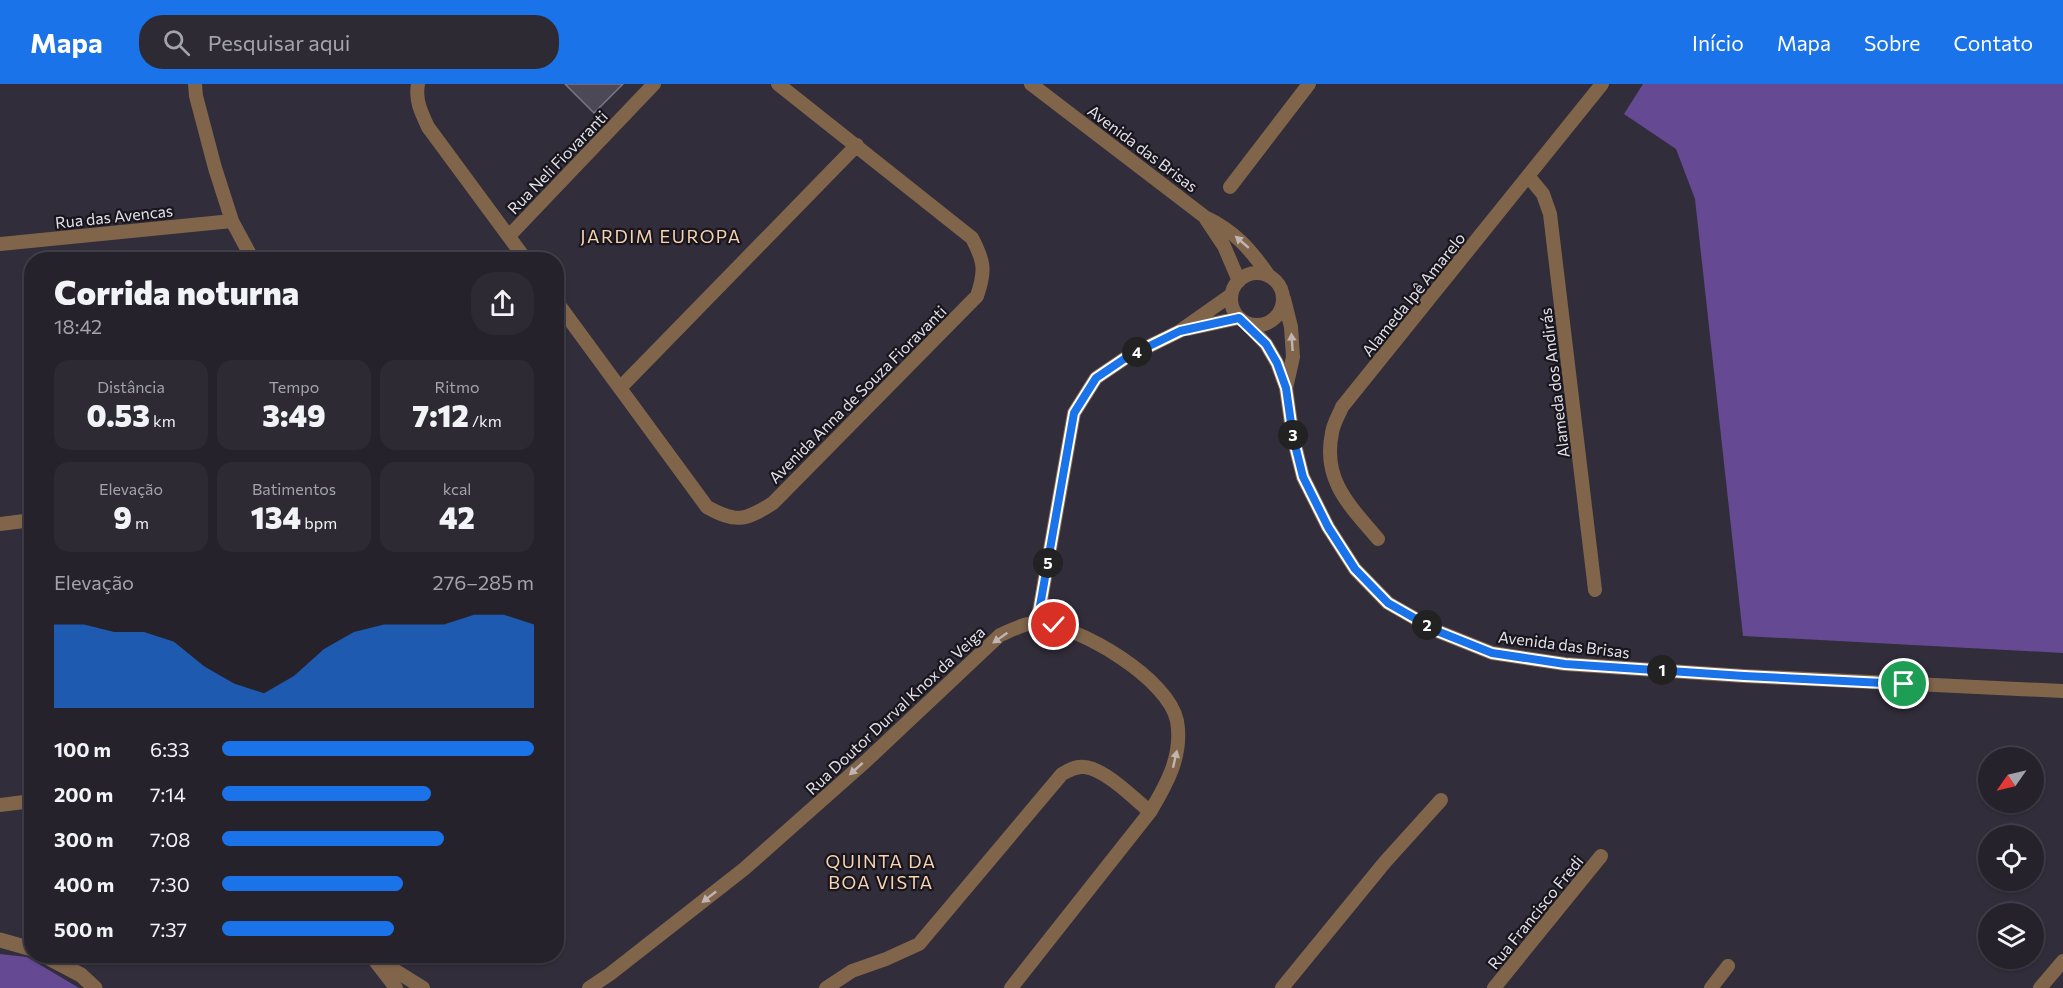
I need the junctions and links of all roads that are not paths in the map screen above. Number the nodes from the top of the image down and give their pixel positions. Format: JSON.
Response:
{"nodes":[{"id":1,"x":195,"y":84,"type":"edge"},
{"id":2,"x":418,"y":84,"type":"edge"},
{"id":3,"x":654,"y":84,"type":"edge"},
{"id":4,"x":778,"y":84,"type":"edge"},
{"id":5,"x":1031,"y":84,"type":"edge"},
{"id":6,"x":1309,"y":84,"type":"edge"},
{"id":7,"x":1602,"y":84,"type":"edge"},
{"id":8,"x":857,"y":145,"type":"junction"},
{"id":9,"x":1529,"y":177,"type":"junction"},
{"id":10,"x":1230,"y":187,"type":"dead end"},
{"id":11,"x":1205,"y":217,"type":"junction"},
{"id":12,"x":232,"y":221,"type":"junction"},
{"id":13,"x":509,"y":236,"type":"junction"},
{"id":14,"x":0,"y":244,"type":"edge"},
{"id":15,"x":249,"y":252,"type":"edge"},
{"id":16,"x":520,"y":252,"type":"edge"},
{"id":17,"x":1269,"y":276,"type":"junction"},
{"id":18,"x":1239,"y":281,"type":"junction"},
{"id":19,"x":1231,"y":295,"type":"junction"},
{"id":20,"x":1283,"y":296,"type":"junction"},
{"id":21,"x":564,"y":312,"type":"edge"},
{"id":22,"x":1242,"y":321,"type":"junction"},
{"id":23,"x":1180,"y":331,"type":"junction"},
{"id":24,"x":620,"y":388,"type":"junction"},
{"id":25,"x":1286,"y":388,"type":"junction"},
{"id":26,"x":24,"y":521,"type":"edge"},
{"id":27,"x":0,"y":524,"type":"edge"},
{"id":28,"x":1378,"y":539,"type":"dead end"},
{"id":29,"x":1595,"y":590,"type":"dead end"},
{"id":30,"x":1037,"y":623,"type":"junction"},
{"id":31,"x":2063,"y":692,"type":"edge"},
{"id":32,"x":1442,"y":800,"type":"dead end"},
{"id":33,"x":24,"y":802,"type":"edge"},
{"id":34,"x":0,"y":805,"type":"edge"},
{"id":35,"x":1150,"y":812,"type":"junction"},
{"id":36,"x":1601,"y":856,"type":"dead end"},
{"id":37,"x":0,"y":940,"type":"edge"},
{"id":38,"x":24,"y":946,"type":"edge"},
{"id":39,"x":2063,"y":961,"type":"edge"},
{"id":40,"x":58,"y":963,"type":"edge"},
{"id":41,"x":376,"y":963,"type":"edge"},
{"id":42,"x":382,"y":963,"type":"edge"},
{"id":43,"x":1728,"y":966,"type":"dead end"},
{"id":44,"x":95,"y":988,"type":"edge"},
{"id":45,"x":396,"y":988,"type":"edge"},
{"id":46,"x":423,"y":988,"type":"edge"},
{"id":47,"x":589,"y":988,"type":"edge"},
{"id":48,"x":826,"y":988,"type":"edge"},
{"id":49,"x":1011,"y":988,"type":"edge"},
{"id":50,"x":1281,"y":988,"type":"edge"},
{"id":51,"x":1494,"y":988,"type":"edge"},
{"id":52,"x":1711,"y":988,"type":"edge"},
{"id":53,"x":2040,"y":988,"type":"edge"}],
"edges":[{"from":1,"to":12,"type":"street"},
{"from":2,"to":13,"type":"street"},
{"from":3,"to":13,"type":"street","name":"Rua Neli Fiovaranti"},
{"from":4,"to":8,"type":"street","name":"Avenida Anna de Souza Fioravanti"},
{"from":5,"to":11,"type":"street","name":"Avenida das Brisas"},
{"from":6,"to":10,"type":"street"},
{"from":7,"to":9,"type":"street","name":"Alameda Ipê Amarelo"},
{"from":8,"to":24,"type":"street"},
{"from":8,"to":24,"type":"street","name":"Avenida Anna de Souza Fioravanti"},
{"from":9,"to":28,"type":"street","name":"Alameda Ipê Amarelo"},
{"from":9,"to":29,"type":"street","name":"Alameda dos Andirás"},
{"from":17,"to":11,"type":"street","name":"Avenida das Brisas","one_way":true},
{"from":11,"to":18,"type":"street","name":"Avenida das Brisas"},
{"from":12,"to":14,"type":"street","name":"Rua das Avencas"},
{"from":12,"to":15,"type":"street"},
{"from":13,"to":16,"type":"street"},
{"from":17,"to":18,"type":"street"},
{"from":17,"to":20,"type":"street"},
{"from":18,"to":19,"type":"street"},
{"from":19,"to":22,"type":"street"},
{"from":19,"to":23,"type":"street"},
{"from":20,"to":22,"type":"street"},
{"from":25,"to":20,"type":"street","name":"Avenida das Brisas","one_way":true},
{"from":21,"to":24,"type":"street","name":"Avenida Anna de Souza Fioravanti"},
{"from":22,"to":23,"type":"street"},
{"from":22,"to":25,"type":"street","name":"Avenida das Brisas"},
{"from":23,"to":30,"type":"street"},
{"from":25,"to":31,"type":"street","name":"Avenida das Brisas"},
{"from":26,"to":27,"type":"street"},
{"from":35,"to":30,"type":"street","name":"Rua Doutor Durval Knox da Veiga","one_way":true},
{"from":30,"to":47,"type":"street","name":"Rua Doutor Durval Knox da Veiga","one_way":true},
{"from":32,"to":50,"type":"street"},
{"from":33,"to":34,"type":"street"},
{"from":35,"to":48,"type":"street"},
{"from":35,"to":49,"type":"street","name":"Rua Doutor Durval Knox da Veiga"},
{"from":36,"to":51,"type":"street","name":"Rua Francisco Fredi"},
{"from":37,"to":38,"type":"street"},
{"from":39,"to":53,"type":"street"},
{"from":40,"to":44,"type":"street"},
{"from":41,"to":45,"type":"street"},
{"from":42,"to":46,"type":"street"},
{"from":43,"to":52,"type":"street"}]}
